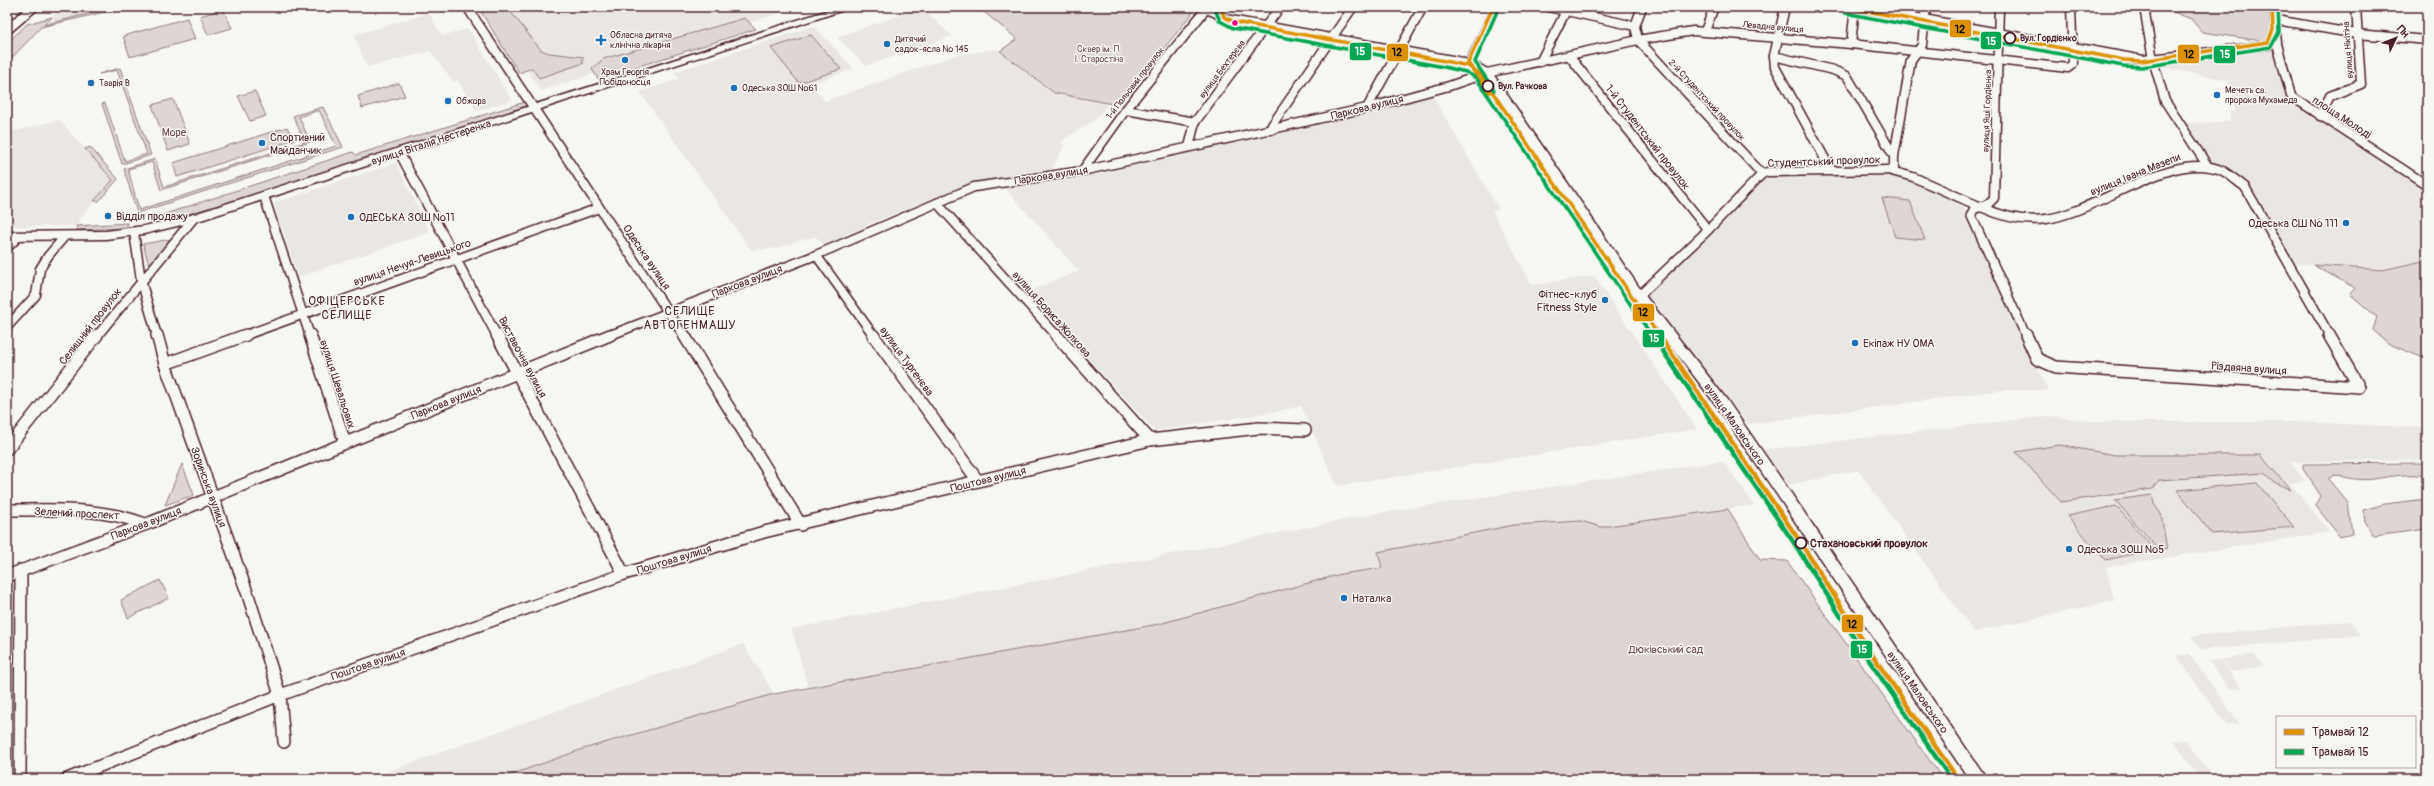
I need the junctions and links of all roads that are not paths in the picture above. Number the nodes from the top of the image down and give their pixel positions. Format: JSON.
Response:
{"nodes":[{"id":1,"x":34,"y":7,"type":"edge"},
{"id":2,"x":467,"y":7,"type":"edge"},
{"id":3,"x":848,"y":7,"type":"edge"},
{"id":4,"x":1280,"y":7,"type":"edge"},
{"id":5,"x":1353,"y":7,"type":"edge"},
{"id":6,"x":1423,"y":7,"type":"edge"},
{"id":7,"x":1496,"y":7,"type":"edge"},
{"id":8,"x":1548,"y":7,"type":"edge"},
{"id":9,"x":1642,"y":7,"type":"edge"},
{"id":10,"x":1714,"y":7,"type":"edge"},
{"id":11,"x":1785,"y":7,"type":"edge"},
{"id":12,"x":1855,"y":7,"type":"edge"},
{"id":13,"x":1860,"y":7,"type":"edge"},
{"id":14,"x":1926,"y":7,"type":"edge"},
{"id":15,"x":2000,"y":7,"type":"edge"},
{"id":16,"x":2071,"y":7,"type":"edge"},
{"id":17,"x":2144,"y":7,"type":"edge"},
{"id":18,"x":2274,"y":7,"type":"edge"},
{"id":19,"x":2356,"y":7,"type":"edge"},
{"id":20,"x":1206,"y":8,"type":"edge"},
{"id":21,"x":1567,"y":9,"type":"edge"},
{"id":22,"x":1924,"y":19,"type":"junction"},
{"id":23,"x":2276,"y":20,"type":"junction"},
{"id":24,"x":1267,"y":25,"type":"junction"},
{"id":25,"x":1635,"y":26,"type":"junction"},
{"id":26,"x":7,"y":30,"type":"edge"},
{"id":27,"x":1705,"y":31,"type":"junction"},
{"id":28,"x":2000,"y":33,"type":"junction"},
{"id":29,"x":2357,"y":34,"type":"junction"},
{"id":30,"x":1332,"y":37,"type":"junction"},
{"id":31,"x":1778,"y":37,"type":"junction"},
{"id":32,"x":1638,"y":40,"type":"junction"},
{"id":33,"x":2427,"y":40,"type":"edge"},
{"id":34,"x":1851,"y":44,"type":"junction"},
{"id":35,"x":2277,"y":44,"type":"junction"},
{"id":36,"x":2073,"y":47,"type":"junction"},
{"id":37,"x":1398,"y":50,"type":"junction"},
{"id":38,"x":1917,"y":51,"type":"junction"},
{"id":39,"x":1774,"y":56,"type":"junction"},
{"id":40,"x":1570,"y":57,"type":"junction"},
{"id":41,"x":2153,"y":60,"type":"junction"},
{"id":42,"x":1540,"y":62,"type":"junction"},
{"id":43,"x":1999,"y":62,"type":"junction"},
{"id":44,"x":1470,"y":63,"type":"junction"},
{"id":45,"x":1487,"y":74,"type":"junction"},
{"id":46,"x":1367,"y":108,"type":"junction"},
{"id":47,"x":533,"y":109,"type":"junction"},
{"id":48,"x":1126,"y":110,"type":"junction"},
{"id":49,"x":2320,"y":116,"type":"junction"},
{"id":50,"x":1195,"y":122,"type":"junction"},
{"id":51,"x":1271,"y":130,"type":"junction"},
{"id":52,"x":1189,"y":147,"type":"junction"},
{"id":53,"x":399,"y":152,"type":"junction"},
{"id":54,"x":1894,"y":156,"type":"junction"},
{"id":55,"x":2207,"y":165,"type":"junction"},
{"id":56,"x":1831,"y":170,"type":"junction"},
{"id":57,"x":1082,"y":171,"type":"junction"},
{"id":58,"x":1894,"y":171,"type":"junction"},
{"id":59,"x":1762,"y":174,"type":"junction"},
{"id":60,"x":2427,"y":185,"type":"edge"},
{"id":61,"x":264,"y":196,"type":"junction"},
{"id":62,"x":937,"y":203,"type":"junction"},
{"id":63,"x":599,"y":208,"type":"junction"},
{"id":64,"x":1979,"y":208,"type":"junction"},
{"id":65,"x":194,"y":218,"type":"junction"},
{"id":66,"x":1708,"y":230,"type":"junction"},
{"id":67,"x":134,"y":232,"type":"junction"},
{"id":68,"x":13,"y":236,"type":"edge"},
{"id":69,"x":65,"y":236,"type":"junction"},
{"id":70,"x":7,"y":248,"type":"edge"},
{"id":71,"x":816,"y":255,"type":"junction"},
{"id":72,"x":456,"y":260,"type":"junction"},
{"id":73,"x":142,"y":280,"type":"junction"},
{"id":74,"x":1639,"y":296,"type":"junction"},
{"id":75,"x":669,"y":311,"type":"junction"},
{"id":76,"x":303,"y":313,"type":"junction"},
{"id":77,"x":7,"y":327,"type":"edge"},
{"id":78,"x":166,"y":364,"type":"junction"},
{"id":79,"x":518,"y":374,"type":"junction"},
{"id":80,"x":1305,"y":430,"type":"dead end"},
{"id":81,"x":1150,"y":440,"type":"junction"},
{"id":82,"x":345,"y":443,"type":"junction"},
{"id":83,"x":7,"y":449,"type":"edge"},
{"id":84,"x":978,"y":481,"type":"junction"},
{"id":85,"x":212,"y":497,"type":"junction"},
{"id":86,"x":7,"y":510,"type":"edge"},
{"id":87,"x":145,"y":524,"type":"junction"},
{"id":88,"x":801,"y":525,"type":"junction"},
{"id":89,"x":21,"y":570,"type":"junction"},
{"id":90,"x":624,"y":574,"type":"junction"},
{"id":91,"x":7,"y":576,"type":"edge"},
{"id":92,"x":280,"y":695,"type":"junction"},
{"id":93,"x":284,"y":742,"type":"dead end"},
{"id":94,"x":20,"y":779,"type":"edge"},
{"id":95,"x":67,"y":779,"type":"edge"},
{"id":96,"x":1979,"y":779,"type":"edge"}],
"edges":[{"from":1,"to":26,"type":"main road"},
{"from":2,"to":47,"type":"street","name":"Одеська вулиця"},
{"from":3,"to":47,"type":"main road","name":"вулиця Віталія Нестеренка"},
{"from":4,"to":24,"type":"street","name":"вулиця Бехтерєва"},
{"from":5,"to":30,"type":"street"},
{"from":6,"to":37,"type":"street"},
{"from":7,"to":44,"type":"street"},
{"from":8,"to":21,"type":"street"},
{"from":9,"to":25,"type":"street"},
{"from":10,"to":27,"type":"street"},
{"from":11,"to":31,"type":"street"},
{"from":12,"to":34,"type":"street"},
{"from":13,"to":22,"type":"street"},
{"from":14,"to":22,"type":"street"},
{"from":15,"to":28,"type":"street","name":"вулиця Яші Гордієнка"},
{"from":16,"to":36,"type":"street"},
{"from":17,"to":41,"type":"street"},
{"from":18,"to":23,"type":"street","name":"площа Молоді"},
{"from":19,"to":29,"type":"street","name":"вулиця Нікітіна"},
{"from":20,"to":24,"type":"street"},
{"from":20,"to":48,"type":"street","name":"1-й Польовий провулок"},
{"from":21,"to":25,"type":"street"},
{"from":21,"to":42,"type":"street"},
{"from":22,"to":28,"type":"street"},
{"from":22,"to":38,"type":"street"},
{"from":23,"to":29,"type":"street"},
{"from":23,"to":35,"type":"street","name":"площа Молоді"},
{"from":24,"to":30,"type":"street"},
{"from":24,"to":50,"type":"street","name":"вулиця Бехтерєва"},
{"from":25,"to":32,"type":"street"},
{"from":27,"to":31,"type":"street","name":"Левадна вулиця"},
{"from":27,"to":32,"type":"street","name":"Левадна вулиця"},
{"from":28,"to":36,"type":"street"},
{"from":28,"to":43,"type":"street","name":"вулиця Яші Гордієнка"},
{"from":29,"to":33,"type":"street"},
{"from":29,"to":49,"type":"street","name":"вулиця Нікітіна"},
{"from":30,"to":37,"type":"street"},
{"from":30,"to":51,"type":"street"},
{"from":31,"to":34,"type":"street","name":"Левадна вулиця"},
{"from":31,"to":39,"type":"street"},
{"from":32,"to":40,"type":"street","name":"Левадна вулиця"},
{"from":32,"to":59,"type":"street","name":"2-й Студентський провулок"},
{"from":34,"to":38,"type":"street","name":"Левадна вулиця"},
{"from":35,"to":41,"type":"street"},
{"from":35,"to":49,"type":"street","name":"площа Молоді"},
{"from":36,"to":41,"type":"street"},
{"from":36,"to":43,"type":"street","name":"Левадна вулиця"},
{"from":37,"to":44,"type":"street"},
{"from":37,"to":46,"type":"street"},
{"from":38,"to":43,"type":"street","name":"Левадна вулиця"},
{"from":38,"to":54,"type":"street"},
{"from":39,"to":54,"type":"street"},
{"from":39,"to":56,"type":"street"},
{"from":40,"to":42,"type":"street","name":"Левадна вулиця"},
{"from":40,"to":66,"type":"street","name":"1-й Студентський провулок"},
{"from":41,"to":55,"type":"street"},
{"from":42,"to":45,"type":"street","name":"Левадна вулиця"},
{"from":43,"to":64,"type":"street","name":"вулиця Яші Гордієнка"},
{"from":44,"to":45,"type":"street"},
{"from":45,"to":46,"type":"street","name":"Паркова вулиця"},
{"from":45,"to":74,"type":"street","name":"вулиця Маловського"},
{"from":46,"to":51,"type":"street","name":"Паркова вулиця"},
{"from":47,"to":53,"type":"main road","name":"вулиця Віталія Нестеренка"},
{"from":47,"to":63,"type":"street","name":"Одеська вулиця"},
{"from":48,"to":50,"type":"street"},
{"from":48,"to":57,"type":"street","name":"1-й Польовий провулок"},
{"from":49,"to":60,"type":"street","name":"площа Молоді"},
{"from":50,"to":52,"type":"street","name":"вулиця Бехтерєва"},
{"from":51,"to":52,"type":"street","name":"Паркова вулиця"},
{"from":52,"to":57,"type":"street","name":"Паркова вулиця"},
{"from":53,"to":61,"type":"main road","name":"вулиця Віталія Нестеренка"},
{"from":53,"to":72,"type":"street","name":"Виставочна вулиця"},
{"from":54,"to":58,"type":"street"},
{"from":55,"to":64,"type":"street","name":"вулиця Івана Мазепи"},
{"from":55,"to":64,"type":"street","name":"Різдвяна вулиця"},
{"from":56,"to":58,"type":"street","name":"Студентський провулок"},
{"from":56,"to":59,"type":"street","name":"Студентський провулок"},
{"from":57,"to":62,"type":"street","name":"Паркова вулиця"},
{"from":58,"to":64,"type":"street","name":"Студентський провулок"},
{"from":59,"to":66,"type":"street","name":"Студентський провулок"},
{"from":61,"to":65,"type":"main road","name":"вулиця Віталія Нестеренка"},
{"from":61,"to":76,"type":"street","name":"вулиця Шевальових"},
{"from":62,"to":71,"type":"street","name":"Паркова вулиця"},
{"from":62,"to":81,"type":"street","name":"вулиця Бориса Жолкова"},
{"from":63,"to":72,"type":"street","name":"вулиця Нечуя-Левицького"},
{"from":63,"to":75,"type":"street","name":"Одеська вулиця"},
{"from":65,"to":67,"type":"main road","name":"вулиця Віталія Нестеренка"},
{"from":65,"to":73,"type":"street","name":"Селищний провулок"},
{"from":66,"to":74,"type":"street","name":"Студентський провулок"},
{"from":67,"to":69,"type":"main road","name":"вулиця Віталія Нестеренка"},
{"from":67,"to":73,"type":"street","name":"Зоринська вулиця"},
{"from":68,"to":69,"type":"main road","name":"вулиця Віталія Нестеренка"},
{"from":68,"to":70,"type":"street"},
{"from":69,"to":77,"type":"street"},
{"from":71,"to":75,"type":"street","name":"Паркова вулиця"},
{"from":71,"to":84,"type":"street","name":"вулиця Тургенєва"},
{"from":72,"to":76,"type":"street","name":"вулиця Нечуя-Левицького"},
{"from":72,"to":79,"type":"street","name":"Виставочна вулиця"},
{"from":73,"to":78,"type":"street","name":"Зоринська вулиця"},
{"from":73,"to":83,"type":"street","name":"Селищний провулок"},
{"from":74,"to":96,"type":"street","name":"вулиця Маловського"},
{"from":75,"to":79,"type":"street","name":"Паркова вулиця"},
{"from":75,"to":88,"type":"street","name":"Одеська вулиця"},
{"from":76,"to":78,"type":"street","name":"вулиця Нечуя-Левицького"},
{"from":76,"to":82,"type":"street","name":"вулиця Шевальових"},
{"from":78,"to":85,"type":"street","name":"Зоринська вулиця"},
{"from":79,"to":82,"type":"street","name":"Паркова вулиця"},
{"from":79,"to":90,"type":"street","name":"Виставочна вулиця"},
{"from":80,"to":81,"type":"street","name":"Поштова вулиця"},
{"from":81,"to":84,"type":"street","name":"Поштова вулиця"},
{"from":82,"to":85,"type":"street","name":"Паркова вулиця"},
{"from":84,"to":88,"type":"street","name":"Поштова вулиця"},
{"from":85,"to":87,"type":"street","name":"Паркова вулиця"},
{"from":85,"to":92,"type":"street","name":"Зоринська вулиця"},
{"from":86,"to":87,"type":"street","name":"Зелений проспект"},
{"from":87,"to":89,"type":"street","name":"Паркова вулиця"},
{"from":88,"to":90,"type":"street","name":"Поштова вулиця"},
{"from":89,"to":91,"type":"street","name":"Паркова вулиця"},
{"from":89,"to":94,"type":"street"},
{"from":90,"to":92,"type":"street","name":"Поштова вулиця"},
{"from":92,"to":93,"type":"street","name":"Зоринська вулиця"},
{"from":92,"to":95,"type":"street","name":"Поштова вулиця"}]}
